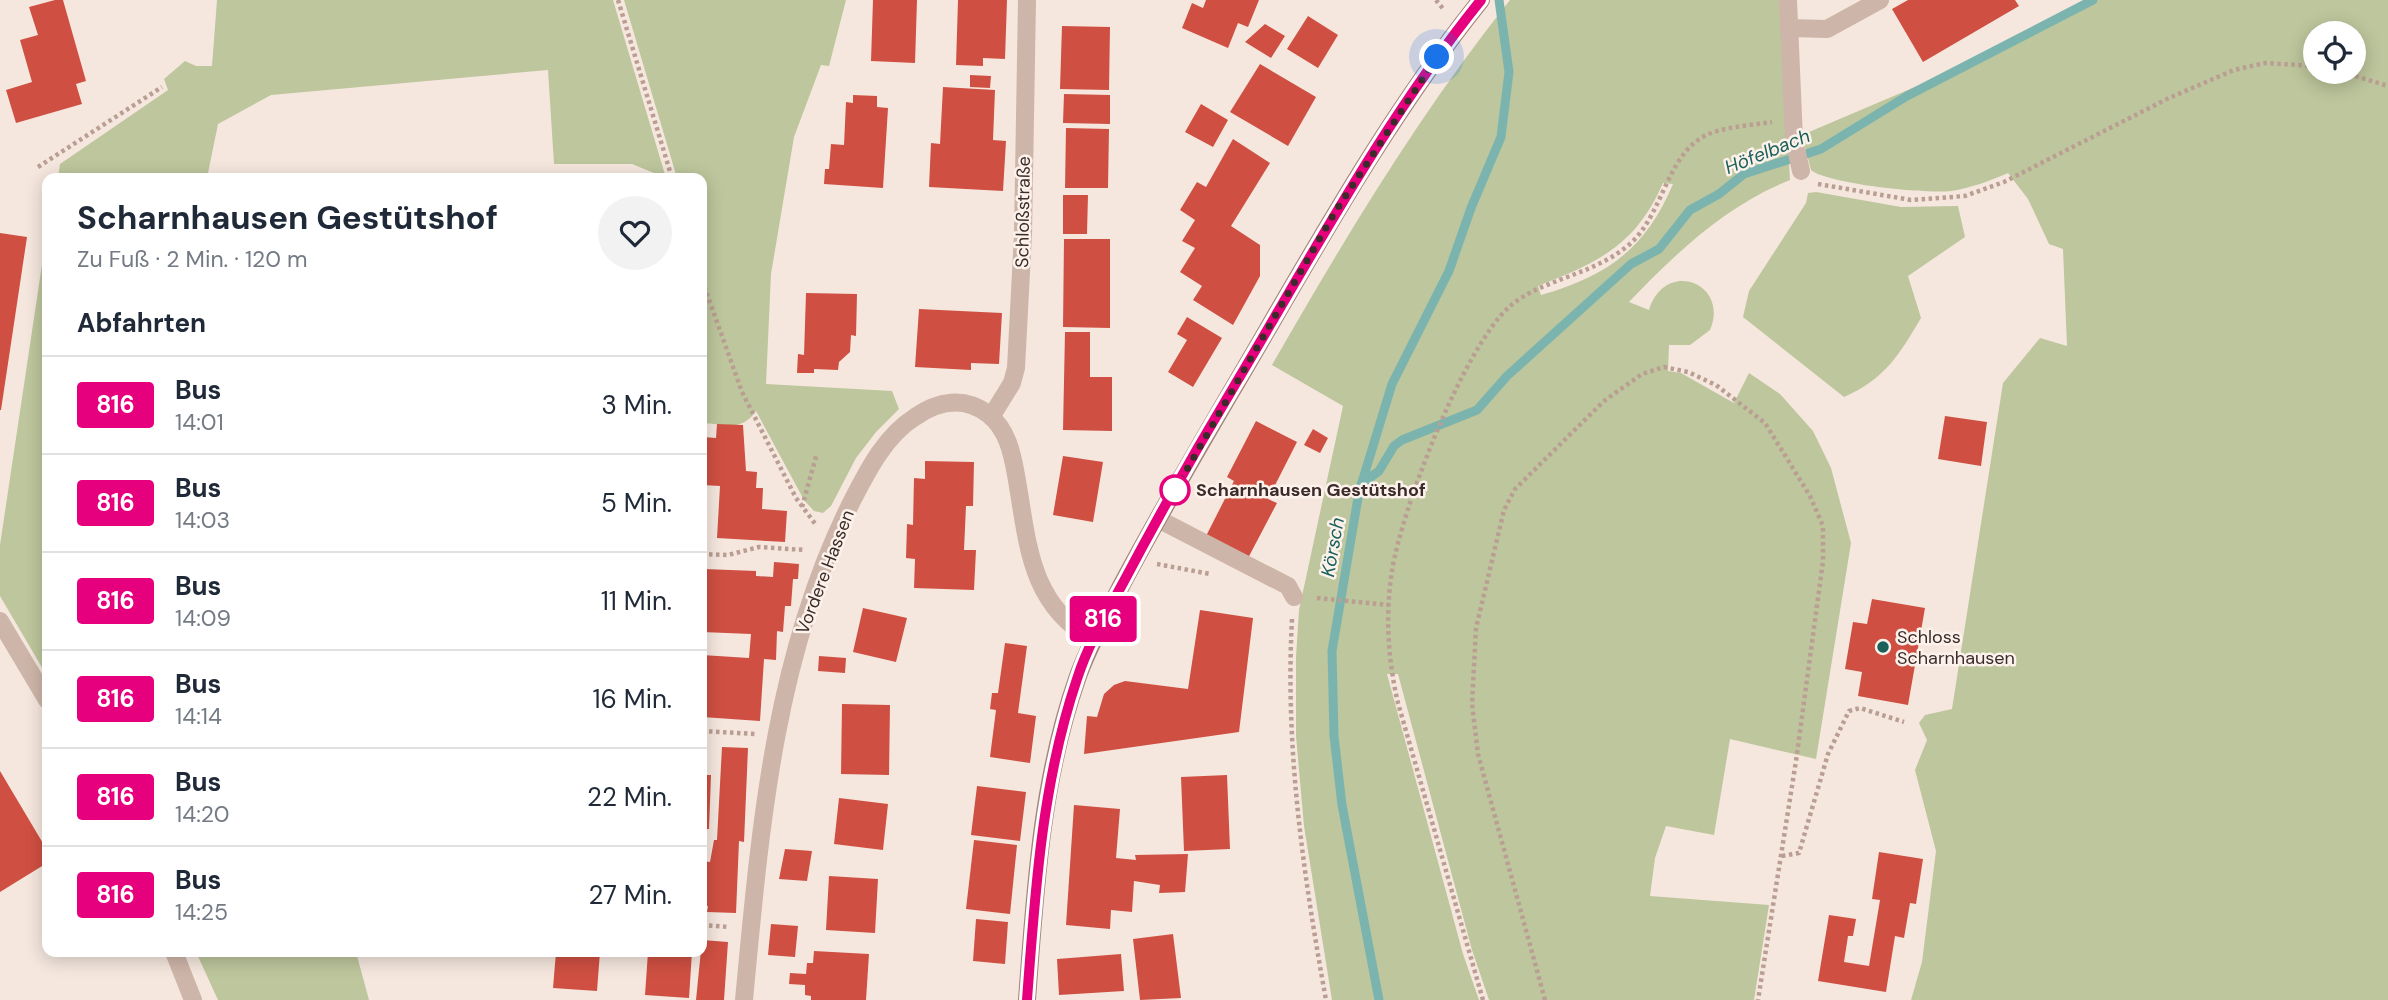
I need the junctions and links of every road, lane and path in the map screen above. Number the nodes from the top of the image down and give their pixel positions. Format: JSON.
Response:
{"nodes":[{"id":1,"x":618,"y":0,"type":"edge"},
{"id":2,"x":1027,"y":0,"type":"edge"},
{"id":3,"x":1481,"y":0,"type":"edge"},
{"id":4,"x":1787,"y":0,"type":"edge"},
{"id":5,"x":1880,"y":0,"type":"edge"},
{"id":6,"x":1790,"y":29,"type":"junction"},
{"id":7,"x":2303,"y":65,"type":"edge"},
{"id":8,"x":2366,"y":79,"type":"edge"},
{"id":9,"x":2388,"y":86,"type":"edge"},
{"id":10,"x":162,"y":87,"type":"dead end"},
{"id":11,"x":1794,"y":119,"type":"junction"},
{"id":12,"x":38,"y":167,"type":"dead end"},
{"id":13,"x":670,"y":173,"type":"edge"},
{"id":14,"x":1805,"y":176,"type":"joint"},
{"id":15,"x":707,"y":295,"type":"edge"},
{"id":16,"x":990,"y":417,"type":"junction"},
{"id":17,"x":817,"y":453,"type":"dead end"},
{"id":18,"x":802,"y":507,"type":"junction"},
{"id":19,"x":1158,"y":519,"type":"junction"},
{"id":20,"x":833,"y":543,"type":"junction"},
{"id":21,"x":707,"y":554,"type":"edge"},
{"id":22,"x":1294,"y":597,"type":"junction"},
{"id":23,"x":1390,"y":605,"type":"junction"},
{"id":24,"x":0,"y":621,"type":"edge"},
{"id":25,"x":1093,"y":640,"type":"junction"},
{"id":26,"x":42,"y":692,"type":"edge"},
{"id":27,"x":1905,"y":722,"type":"dead end"},
{"id":28,"x":707,"y":731,"type":"edge"},
{"id":29,"x":774,"y":735,"type":"junction"},
{"id":30,"x":1782,"y":856,"type":"junction"},
{"id":31,"x":176,"y":957,"type":"edge"},
{"id":32,"x":193,"y":1000,"type":"edge"},
{"id":33,"x":744,"y":1000,"type":"edge"},
{"id":34,"x":1027,"y":1000,"type":"edge"},
{"id":35,"x":1326,"y":1000,"type":"edge"},
{"id":36,"x":1483,"y":1000,"type":"edge"},
{"id":37,"x":1545,"y":1000,"type":"edge"},
{"id":38,"x":1758,"y":1000,"type":"edge"}],
"edges":[{"from":1,"to":13,"type":"path"},
{"from":2,"to":16,"type":"street","name":"Schloßstraße"},
{"from":3,"to":19,"type":"main road"},
{"from":4,"to":6,"type":"street"},
{"from":5,"to":6,"type":"street"},
{"from":6,"to":11,"type":"street"},
{"from":7,"to":14,"type":"path"},
{"from":8,"to":9,"type":"path"},
{"from":10,"to":12,"type":"path"},
{"from":11,"to":14,"type":"street"},
{"from":11,"to":23,"type":"path"},
{"from":15,"to":18,"type":"path"},
{"from":16,"to":20,"type":"street","name":"Vordere Hassen"},
{"from":16,"to":25,"type":"street"},
{"from":17,"to":18,"type":"path"},
{"from":18,"to":20,"type":"path"},
{"from":19,"to":22,"type":"street"},
{"from":19,"to":25,"type":"main road"},
{"from":20,"to":21,"type":"path"},
{"from":20,"to":29,"type":"street","name":"Vordere Hassen"},
{"from":22,"to":23,"type":"path"},
{"from":22,"to":35,"type":"path"},
{"from":23,"to":36,"type":"path"},
{"from":24,"to":26,"type":"street"},
{"from":25,"to":34,"type":"main road"},
{"from":27,"to":30,"type":"path"},
{"from":28,"to":29,"type":"path"},
{"from":29,"to":33,"type":"street","name":"Vordere Hassen"},
{"from":30,"to":37,"type":"path"},
{"from":30,"to":38,"type":"path"},
{"from":31,"to":32,"type":"street"}]}
